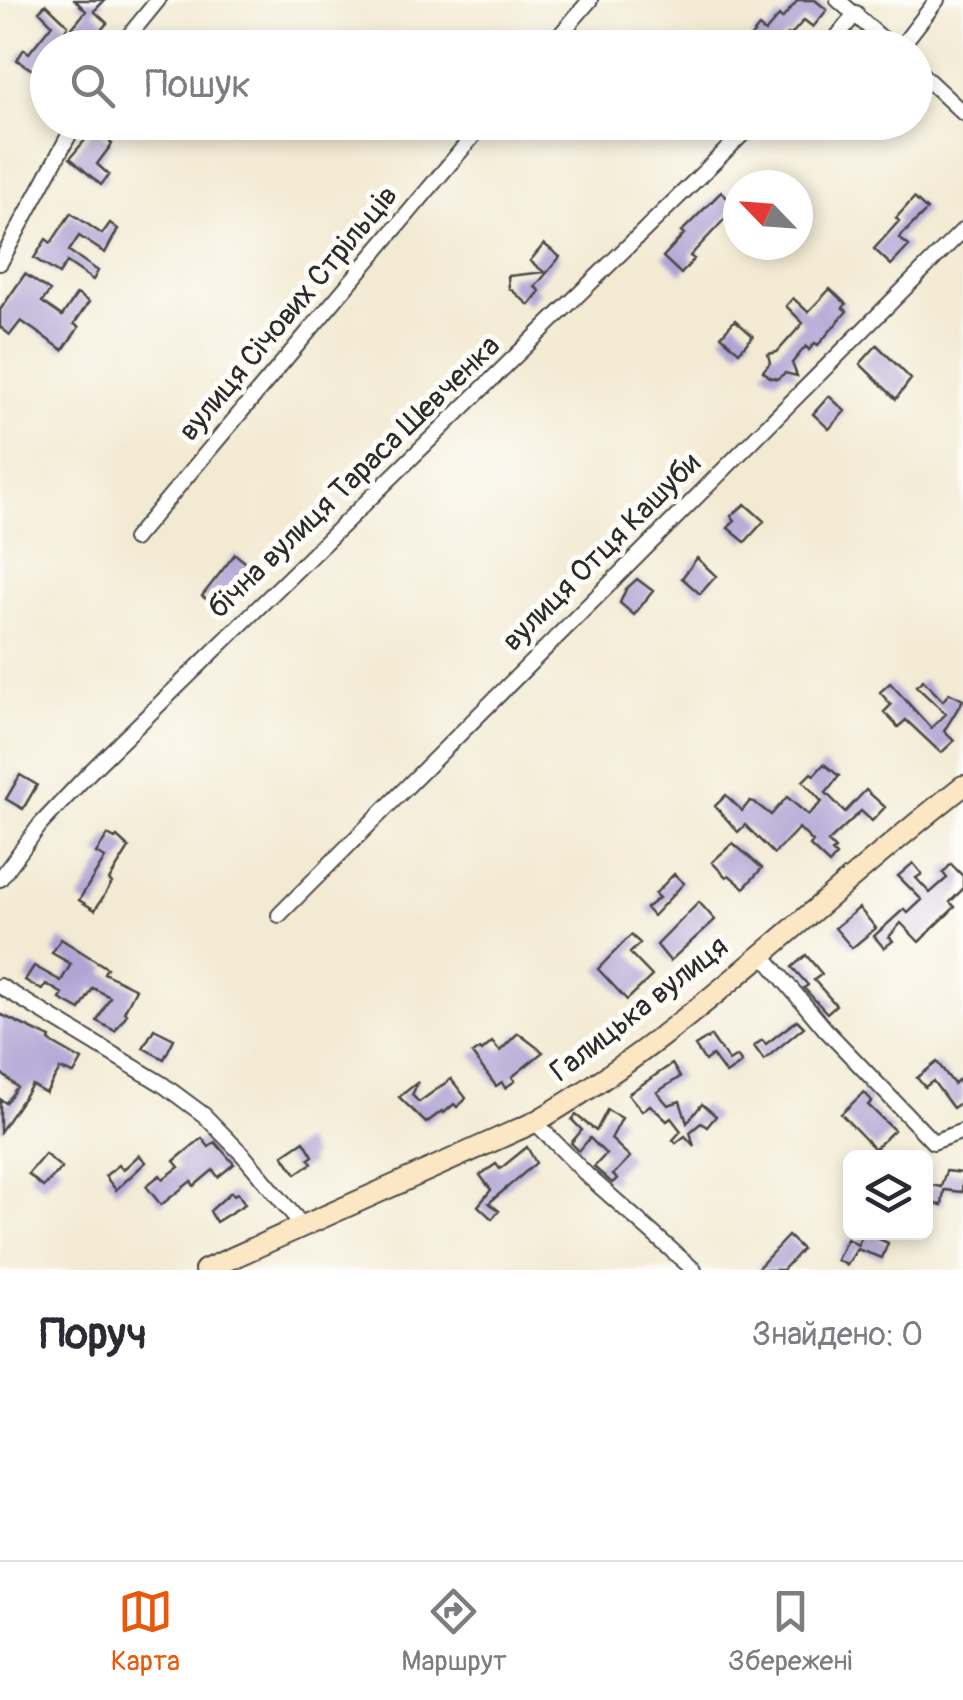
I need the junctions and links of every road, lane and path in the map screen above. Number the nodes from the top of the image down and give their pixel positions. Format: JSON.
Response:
{"nodes":[{"id":1,"x":158,"y":0,"type":"edge"},
{"id":2,"x":590,"y":0,"type":"edge"},
{"id":3,"x":838,"y":0,"type":"edge"},
{"id":4,"x":937,"y":0,"type":"edge"},
{"id":5,"x":856,"y":14,"type":"junction"},
{"id":6,"x":134,"y":30,"type":"edge"},
{"id":7,"x":564,"y":30,"type":"edge"},
{"id":8,"x":843,"y":30,"type":"edge"},
{"id":9,"x":875,"y":30,"type":"edge"},
{"id":10,"x":912,"y":30,"type":"edge"},
{"id":11,"x":933,"y":84,"type":"edge"},
{"id":12,"x":963,"y":113,"type":"edge"},
{"id":13,"x":66,"y":140,"type":"edge"},
{"id":14,"x":470,"y":140,"type":"edge"},
{"id":15,"x":737,"y":140,"type":"edge"},
{"id":16,"x":963,"y":230,"type":"edge"},
{"id":17,"x":0,"y":263,"type":"edge"},
{"id":18,"x":134,"y":539,"type":"dead end"},
{"id":19,"x":963,"y":786,"type":"edge"},
{"id":20,"x":0,"y":879,"type":"edge"},
{"id":21,"x":279,"y":914,"type":"dead end"},
{"id":22,"x":761,"y":953,"type":"junction"},
{"id":23,"x":0,"y":986,"type":"edge"},
{"id":24,"x":536,"y":1122,"type":"junction"},
{"id":25,"x":963,"y":1131,"type":"edge"},
{"id":26,"x":302,"y":1225,"type":"junction"},
{"id":27,"x":205,"y":1270,"type":"edge"},
{"id":28,"x":694,"y":1270,"type":"edge"}],
"edges":[{"from":1,"to":6,"type":"street"},
{"from":2,"to":7,"type":"street"},
{"from":3,"to":5,"type":"street"},
{"from":4,"to":10,"type":"street"},
{"from":5,"to":8,"type":"street"},
{"from":5,"to":9,"type":"street"},
{"from":11,"to":12,"type":"street"},
{"from":13,"to":17,"type":"street"},
{"from":14,"to":18,"type":"street","name":"вулиця Січових Стрільців"},
{"from":15,"to":20,"type":"street","name":"бічна вулиця Тараса Шевченка"},
{"from":16,"to":21,"type":"street","name":"вулиця Отця Кашуби"},
{"from":19,"to":22,"type":"street","name":"Галицька вулиця"},
{"from":22,"to":24,"type":"street","name":"Галицька вулиця"},
{"from":22,"to":25,"type":"street"},
{"from":23,"to":26,"type":"street"},
{"from":24,"to":26,"type":"street","name":"Галицька вулиця"},
{"from":24,"to":28,"type":"street"},
{"from":26,"to":27,"type":"street","name":"Галицька вулиця"}]}
